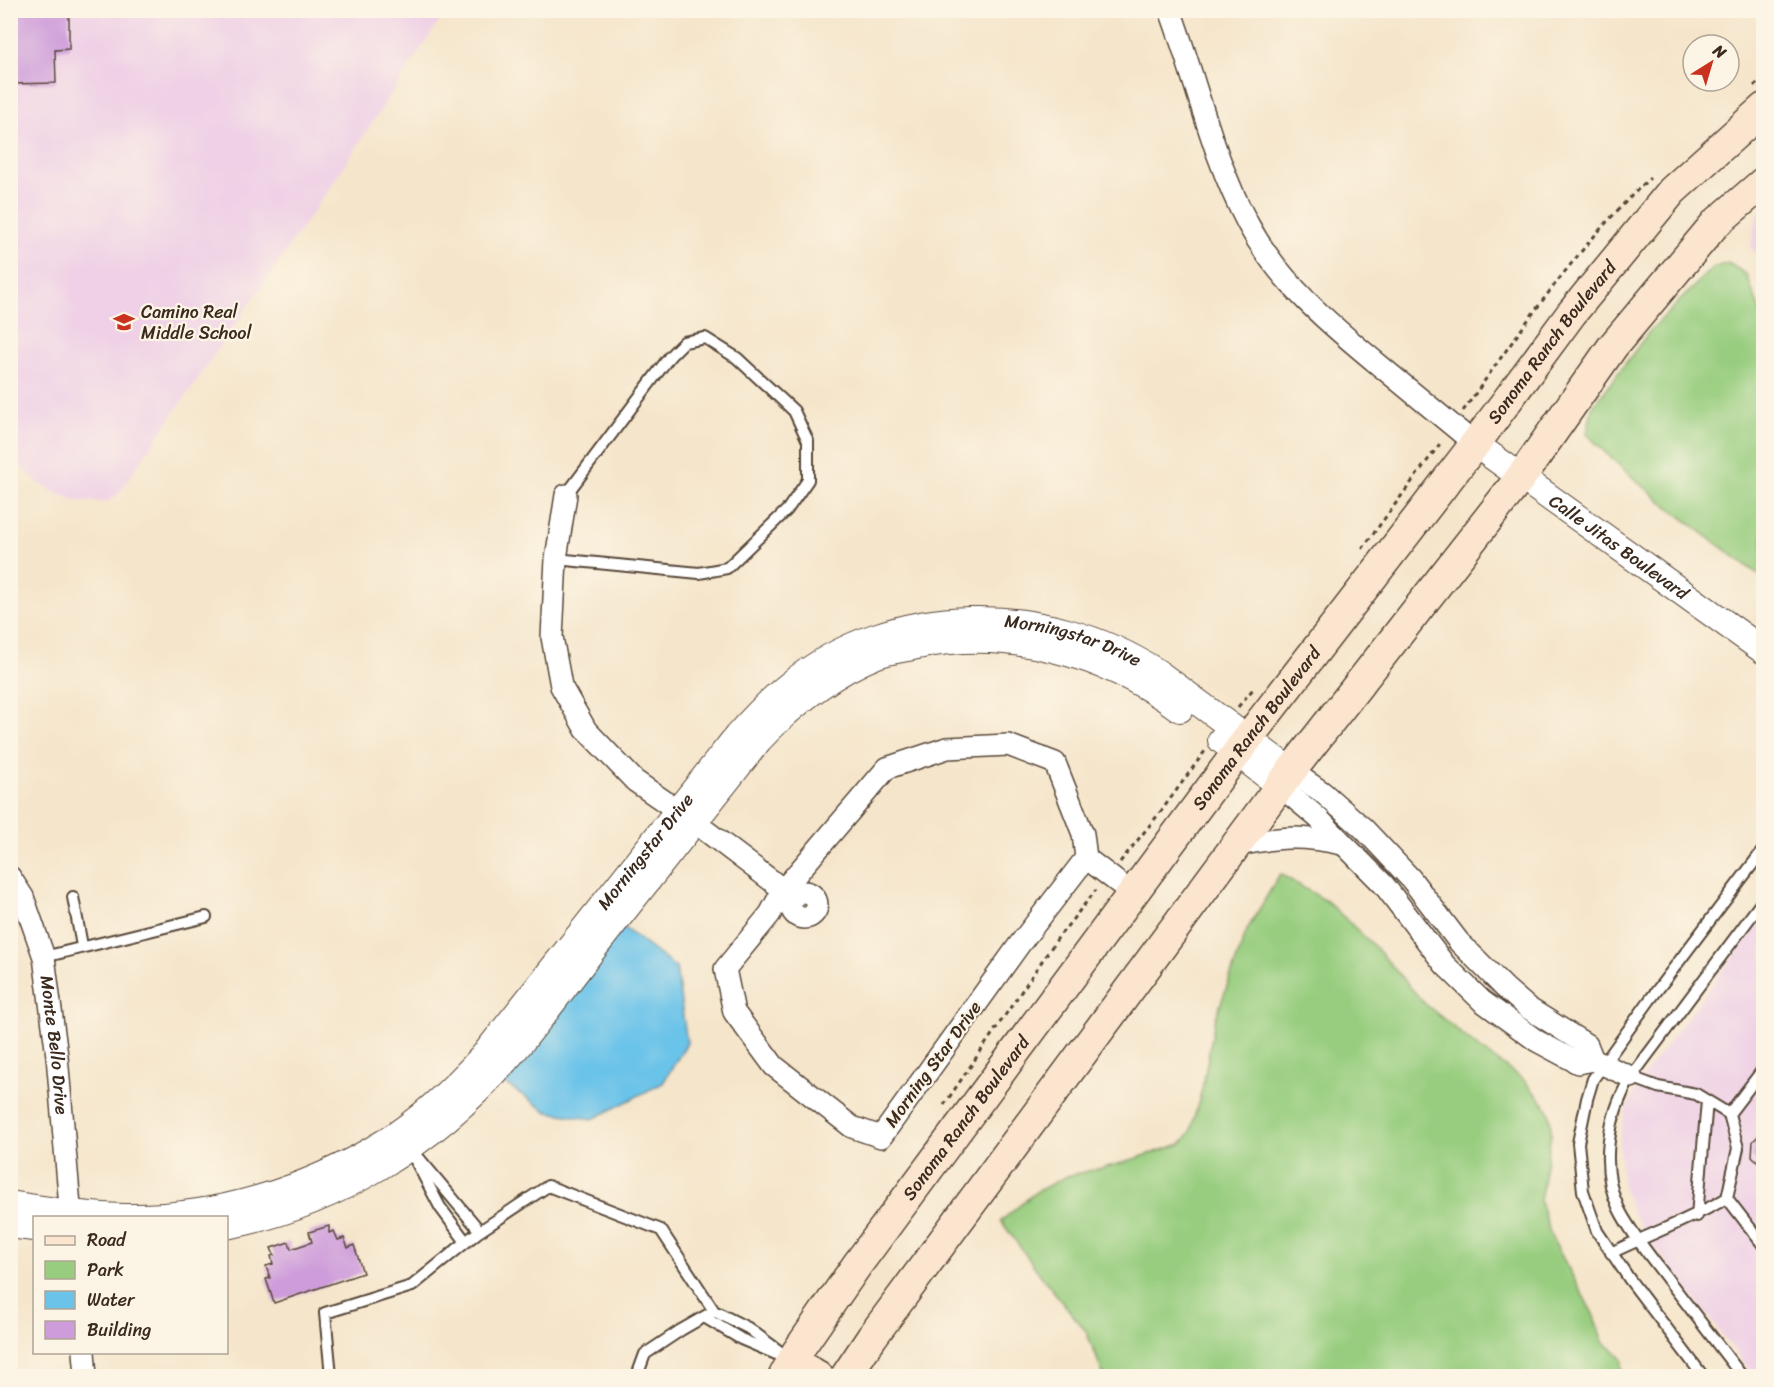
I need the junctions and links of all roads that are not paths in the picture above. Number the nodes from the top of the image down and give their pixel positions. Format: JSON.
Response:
{"nodes":[{"id":1,"x":1170,"y":10,"type":"edge"},
{"id":2,"x":1764,"y":108,"type":"edge"},
{"id":3,"x":1764,"y":182,"type":"edge"},
{"id":4,"x":1475,"y":444,"type":"junction"},
{"id":5,"x":1521,"y":477,"type":"junction"},
{"id":6,"x":566,"y":495,"type":"joint"},
{"id":7,"x":556,"y":559,"type":"junction"},
{"id":8,"x":1764,"y":651,"type":"edge"},
{"id":9,"x":1243,"y":745,"type":"junction"},
{"id":10,"x":1286,"y":779,"type":"junction"},
{"id":11,"x":686,"y":816,"type":"junction"},
{"id":12,"x":1342,"y":844,"type":"junction"},
{"id":13,"x":1238,"y":845,"type":"junction"},
{"id":14,"x":1764,"y":849,"type":"edge"},
{"id":15,"x":1086,"y":858,"type":"junction"},
{"id":16,"x":10,"y":877,"type":"edge"},
{"id":17,"x":1401,"y":886,"type":"junction"},
{"id":18,"x":788,"y":894,"type":"junction"},
{"id":19,"x":1133,"y":894,"type":"junction"},
{"id":20,"x":73,"y":897,"type":"dead end"},
{"id":21,"x":1764,"y":899,"type":"edge"},
{"id":22,"x":206,"y":917,"type":"dead end"},
{"id":23,"x":82,"y":946,"type":"junction"},
{"id":24,"x":44,"y":957,"type":"junction"},
{"id":25,"x":1599,"y":1062,"type":"junction"},
{"id":26,"x":1764,"y":1068,"type":"edge"},
{"id":27,"x":1631,"y":1077,"type":"junction"},
{"id":28,"x":1707,"y":1101,"type":"junction"},
{"id":29,"x":1729,"y":1114,"type":"junction"},
{"id":30,"x":404,"y":1140,"type":"junction"},
{"id":31,"x":1727,"y":1198,"type":"junction"},
{"id":32,"x":10,"y":1204,"type":"edge"},
{"id":33,"x":70,"y":1215,"type":"edge"},
{"id":34,"x":1697,"y":1216,"type":"junction"},
{"id":35,"x":10,"y":1225,"type":"edge"},
{"id":36,"x":228,"y":1226,"type":"edge"},
{"id":37,"x":33,"y":1228,"type":"edge"},
{"id":38,"x":480,"y":1231,"type":"junction"},
{"id":39,"x":1638,"y":1240,"type":"junction"},
{"id":40,"x":466,"y":1242,"type":"junction"},
{"id":41,"x":1764,"y":1246,"type":"edge"},
{"id":42,"x":1611,"y":1253,"type":"junction"},
{"id":43,"x":714,"y":1311,"type":"junction"},
{"id":44,"x":704,"y":1317,"type":"junction"},
{"id":45,"x":84,"y":1354,"type":"edge"},
{"id":46,"x":789,"y":1369,"type":"edge"},
{"id":47,"x":86,"y":1377,"type":"edge"},
{"id":48,"x":331,"y":1377,"type":"edge"},
{"id":49,"x":637,"y":1377,"type":"edge"},
{"id":50,"x":818,"y":1377,"type":"edge"},
{"id":51,"x":846,"y":1377,"type":"edge"},
{"id":52,"x":1703,"y":1377,"type":"edge"},
{"id":53,"x":1742,"y":1377,"type":"edge"}],
"edges":[{"from":1,"to":4,"type":"street"},
{"from":2,"to":4,"type":"main road","name":"Sonoma Ranch Boulevard"},
{"from":3,"to":5,"type":"main road"},
{"from":4,"to":5,"type":"street","name":"Calle Jitas Boulevard"},
{"from":4,"to":9,"type":"main road","name":"Sonoma Ranch Boulevard"},
{"from":5,"to":8,"type":"street","name":"Calle Jitas Boulevard"},
{"from":5,"to":10,"type":"main road"},
{"from":6,"to":7,"type":"street"},
{"from":6,"to":7,"type":"lane"},
{"from":7,"to":11,"type":"street"},
{"from":9,"to":10,"type":"street","name":"Morningstar Drive"},
{"from":9,"to":11,"type":"street","name":"Morningstar Drive"},
{"from":9,"to":19,"type":"main road","name":"Sonoma Ranch Boulevard"},
{"from":10,"to":12,"type":"street"},
{"from":10,"to":13,"type":"main road"},
{"from":10,"to":17,"type":"street"},
{"from":11,"to":18,"type":"street"},
{"from":11,"to":30,"type":"street","name":"Morningstar Drive"},
{"from":12,"to":13,"type":"street"},
{"from":12,"to":17,"type":"street"},
{"from":13,"to":51,"type":"main road"},
{"from":14,"to":25,"type":"lane"},
{"from":15,"to":18,"type":"street"},
{"from":15,"to":18,"type":"street","name":"Morning Star Drive"},
{"from":15,"to":19,"type":"street"},
{"from":16,"to":24,"type":"street","name":"Monte Bello Drive"},
{"from":17,"to":25,"type":"street"},
{"from":19,"to":46,"type":"main road","name":"Sonoma Ranch Boulevard"},
{"from":20,"to":23,"type":"lane"},
{"from":21,"to":27,"type":"lane"},
{"from":22,"to":23,"type":"lane"},
{"from":23,"to":24,"type":"lane"},
{"from":24,"to":33,"type":"street","name":"Monte Bello Drive"},
{"from":25,"to":27,"type":"street"},
{"from":25,"to":42,"type":"lane"},
{"from":26,"to":29,"type":"lane"},
{"from":27,"to":28,"type":"lane"},
{"from":27,"to":39,"type":"lane"},
{"from":28,"to":29,"type":"lane"},
{"from":28,"to":34,"type":"lane"},
{"from":29,"to":31,"type":"lane"},
{"from":30,"to":33,"type":"street","name":"Morningstar Drive"},
{"from":30,"to":36,"type":"street","name":"Morningstar Drive"},
{"from":30,"to":38,"type":"lane"},
{"from":30,"to":40,"type":"lane"},
{"from":31,"to":34,"type":"lane"},
{"from":31,"to":41,"type":"lane"},
{"from":32,"to":33,"type":"street","name":"Morningstar Drive"},
{"from":34,"to":39,"type":"lane"},
{"from":35,"to":37,"type":"street"},
{"from":38,"to":40,"type":"lane"},
{"from":38,"to":43,"type":"lane"},
{"from":39,"to":42,"type":"lane"},
{"from":39,"to":53,"type":"lane"},
{"from":40,"to":48,"type":"lane"},
{"from":42,"to":52,"type":"lane"},
{"from":43,"to":44,"type":"lane"},
{"from":43,"to":46,"type":"lane"},
{"from":44,"to":46,"type":"lane"},
{"from":44,"to":49,"type":"lane"},
{"from":45,"to":47,"type":"street"},
{"from":46,"to":50,"type":"main road"}]}
